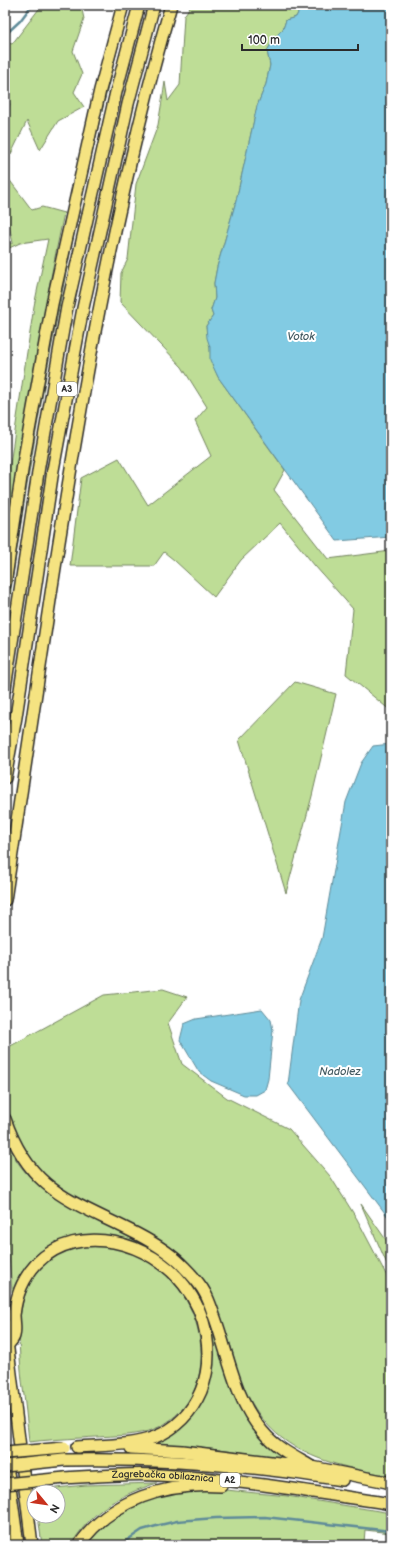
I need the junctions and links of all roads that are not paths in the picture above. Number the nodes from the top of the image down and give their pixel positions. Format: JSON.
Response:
{"nodes":[{"id":1,"x":123,"y":5,"type":"edge"},
{"id":2,"x":139,"y":5,"type":"edge"},
{"id":3,"x":154,"y":5,"type":"edge"},
{"id":4,"x":171,"y":5,"type":"edge"},
{"id":5,"x":180,"y":5,"type":"edge"},
{"id":6,"x":156,"y":61,"type":"junction"},
{"id":7,"x":5,"y":584,"type":"edge"},
{"id":8,"x":5,"y":688,"type":"edge"},
{"id":9,"x":5,"y":778,"type":"edge"},
{"id":10,"x":5,"y":900,"type":"edge"},
{"id":11,"x":5,"y":1120,"type":"edge"},
{"id":12,"x":5,"y":1325,"type":"edge"},
{"id":13,"x":7,"y":1346,"type":"junction"},
{"id":14,"x":77,"y":1447,"type":"junction"},
{"id":15,"x":5,"y":1451,"type":"edge"},
{"id":16,"x":5,"y":1466,"type":"edge"},
{"id":17,"x":312,"y":1467,"type":"junction"},
{"id":18,"x":5,"y":1484,"type":"edge"},
{"id":19,"x":391,"y":1485,"type":"edge"},
{"id":20,"x":391,"y":1489,"type":"edge"},
{"id":21,"x":348,"y":1497,"type":"junction"},
{"id":22,"x":391,"y":1504,"type":"edge"},
{"id":23,"x":5,"y":1528,"type":"edge"},
{"id":24,"x":7,"y":1545,"type":"edge"},
{"id":25,"x":18,"y":1545,"type":"edge"},
{"id":26,"x":32,"y":1545,"type":"edge"},
{"id":27,"x":79,"y":1545,"type":"edge"}],
"edges":[{"from":1,"to":7,"type":"highway"},
{"from":2,"to":8,"type":"highway","number":"A3"},
{"from":3,"to":9,"type":"highway","number":"A3"},
{"from":4,"to":6,"type":"highway"},
{"from":5,"to":6,"type":"highway"},
{"from":6,"to":10,"type":"highway"},
{"from":11,"to":17,"type":"highway"},
{"from":12,"to":13,"type":"highway"},
{"from":13,"to":14,"type":"highway"},
{"from":13,"to":26,"type":"highway"},
{"from":14,"to":15,"type":"highway","bridge":true},
{"from":14,"to":17,"type":"highway"},
{"from":15,"to":25,"type":"highway"},
{"from":16,"to":20,"type":"highway","name":"Zagrebačka obilaznica","number":"A2","bridge":true},
{"from":17,"to":19,"type":"highway"},
{"from":18,"to":21,"type":"highway","name":"Zagrebačka obilaznica","number":"A2","bridge":true},
{"from":21,"to":22,"type":"highway","name":"Zagrebačka obilaznica","number":"A2"},
{"from":21,"to":27,"type":"highway"},
{"from":23,"to":24,"type":"highway"}]}
